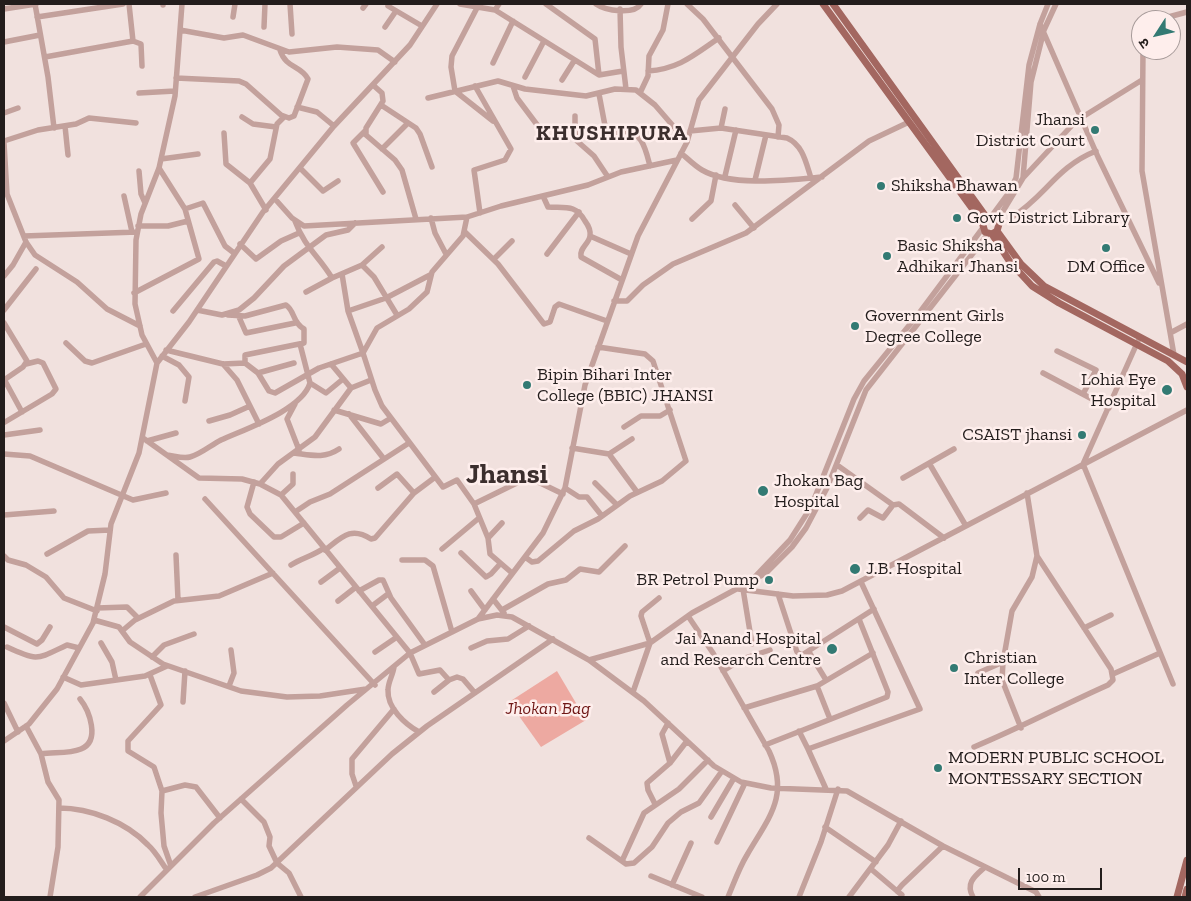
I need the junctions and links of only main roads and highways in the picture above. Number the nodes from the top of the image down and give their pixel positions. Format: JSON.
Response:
{"nodes":[{"id":1,"x":823,"y":4,"type":"edge"},
{"id":2,"x":833,"y":4,"type":"edge"},
{"id":3,"x":990,"y":226,"type":"junction"},
{"id":4,"x":1187,"y":362,"type":"edge"},
{"id":5,"x":1187,"y":386,"type":"edge"},
{"id":6,"x":1187,"y":860,"type":"edge"},
{"id":7,"x":1186,"y":869,"type":"edge"},
{"id":8,"x":1187,"y":889,"type":"edge"},
{"id":9,"x":1177,"y":897,"type":"edge"},
{"id":10,"x":1185,"y":897,"type":"edge"}],
"edges":[{"from":1,"to":3,"type":"main road"},
{"from":2,"to":3,"type":"main road"},
{"from":3,"to":4,"type":"main road"},
{"from":3,"to":5,"type":"main road"},
{"from":6,"to":7,"type":"main road"},
{"from":7,"to":9,"type":"main road"},
{"from":8,"to":10,"type":"main road"}]}
